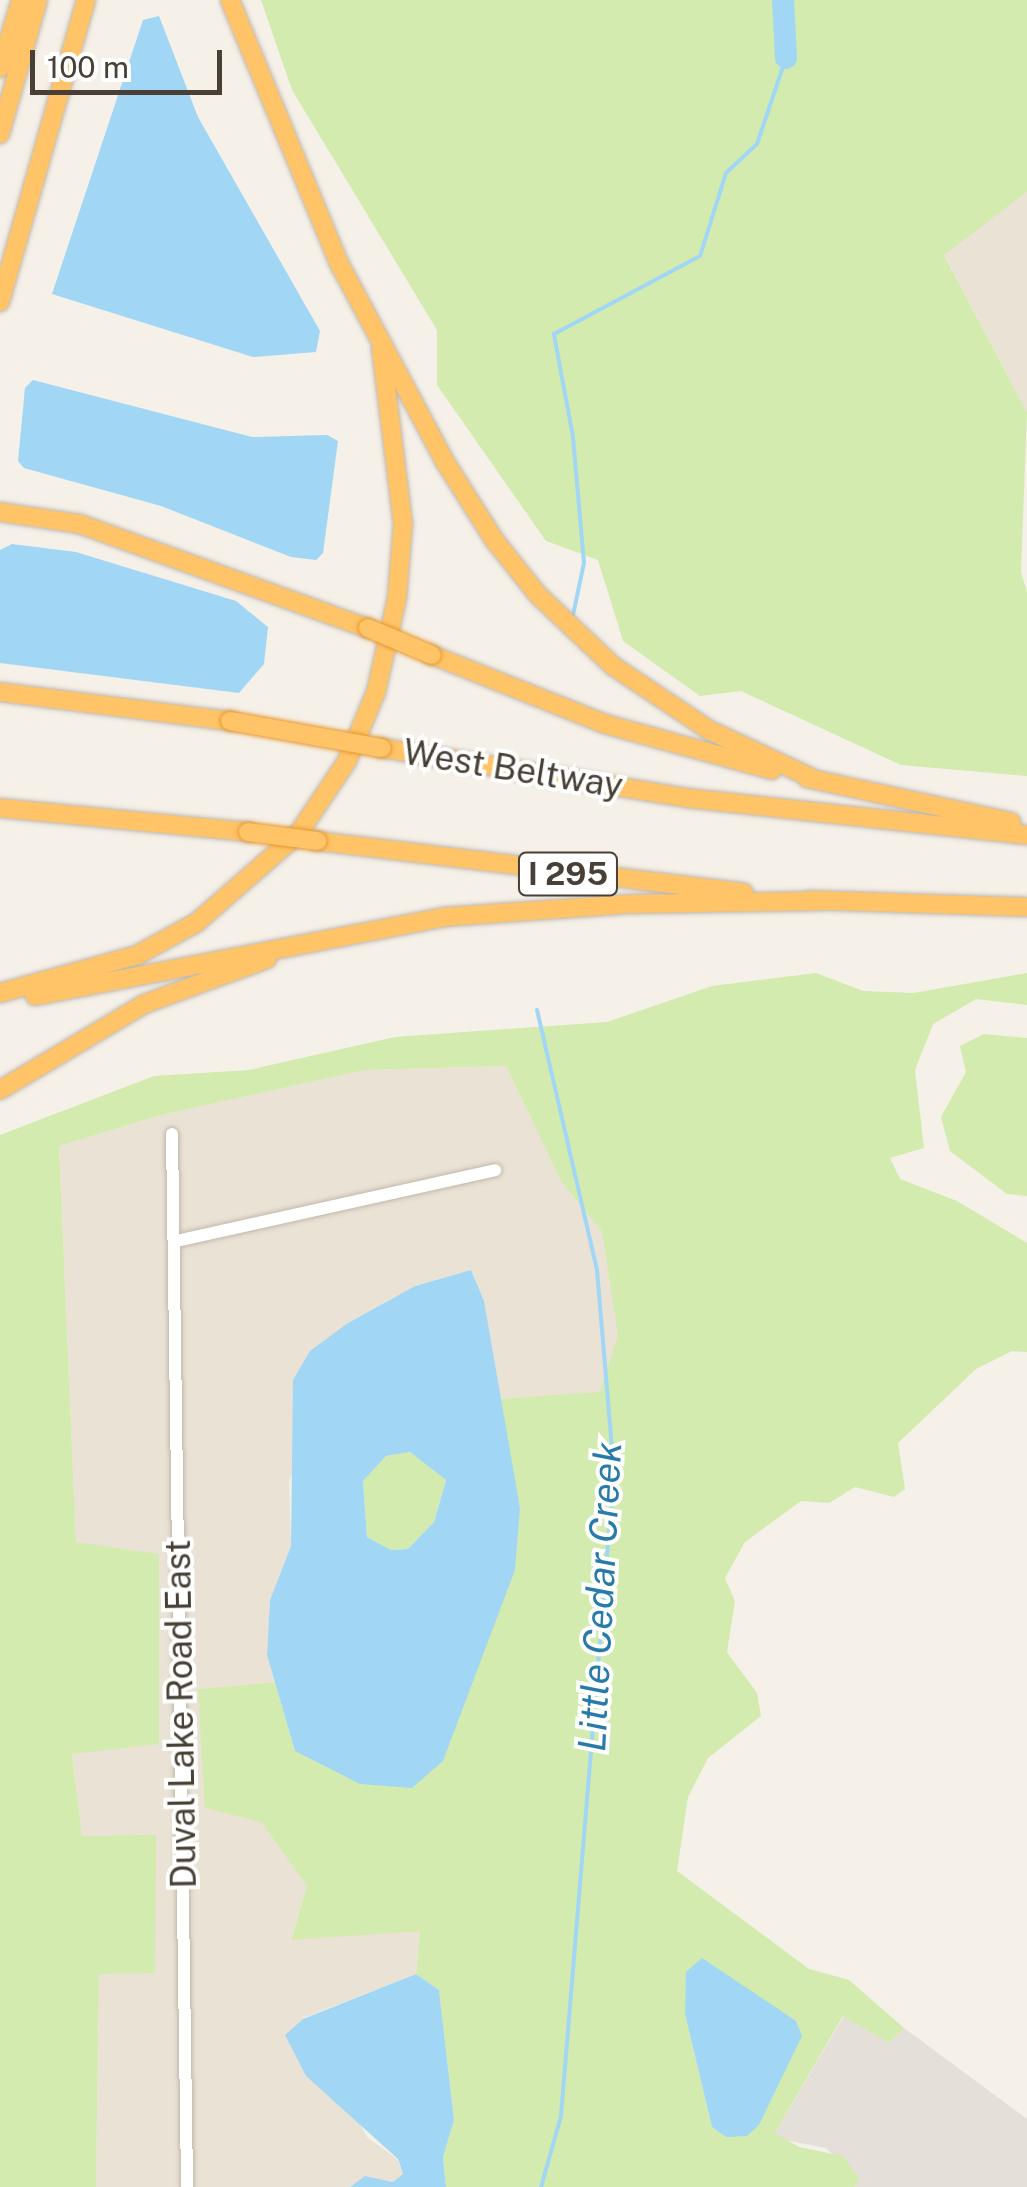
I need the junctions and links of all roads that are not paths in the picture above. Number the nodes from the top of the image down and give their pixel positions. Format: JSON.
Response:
{"nodes":[{"id":1,"x":21,"y":0,"type":"edge"},
{"id":2,"x":38,"y":0,"type":"edge"},
{"id":3,"x":86,"y":0,"type":"edge"},
{"id":4,"x":230,"y":0,"type":"edge"},
{"id":5,"x":0,"y":68,"type":"edge"},
{"id":6,"x":0,"y":134,"type":"edge"},
{"id":7,"x":0,"y":302,"type":"edge"},
{"id":8,"x":379,"y":333,"type":"junction"},
{"id":9,"x":3,"y":512,"type":"edge"},
{"id":10,"x":0,"y":692,"type":"edge"},
{"id":11,"x":816,"y":780,"type":"junction"},
{"id":12,"x":0,"y":808,"type":"edge"},
{"id":13,"x":1027,"y":825,"type":"edge"},
{"id":14,"x":1027,"y":834,"type":"edge"},
{"id":15,"x":820,"y":901,"type":"junction"},
{"id":16,"x":1027,"y":907,"type":"edge"},
{"id":17,"x":355,"y":931,"type":"junction"},
{"id":18,"x":0,"y":997,"type":"edge"},
{"id":19,"x":0,"y":1090,"type":"edge"},
{"id":20,"x":172,"y":1134,"type":"dead end"},
{"id":21,"x":495,"y":1170,"type":"dead end"},
{"id":22,"x":176,"y":1241,"type":"junction"},
{"id":23,"x":187,"y":2187,"type":"edge"}],
"edges":[{"from":1,"to":5,"type":"highway"},
{"from":2,"to":6,"type":"highway"},
{"from":3,"to":7,"type":"highway"},
{"from":4,"to":8,"type":"highway"},
{"from":8,"to":11,"type":"highway"},
{"from":8,"to":18,"type":"highway"},
{"from":9,"to":11,"type":"highway","bridge":true},
{"from":10,"to":14,"type":"highway","name":"West Beltway","bridge":true},
{"from":11,"to":13,"type":"highway"},
{"from":12,"to":15,"type":"highway","number":"I 295","bridge":true},
{"from":15,"to":16,"type":"highway","number":"I 295"},
{"from":15,"to":17,"type":"highway"},
{"from":17,"to":18,"type":"highway"},
{"from":17,"to":19,"type":"highway"},
{"from":20,"to":22,"type":"street","name":"Duval Lake Road East"},
{"from":21,"to":22,"type":"street"},
{"from":22,"to":23,"type":"street","name":"Duval Lake Road East"}]}
